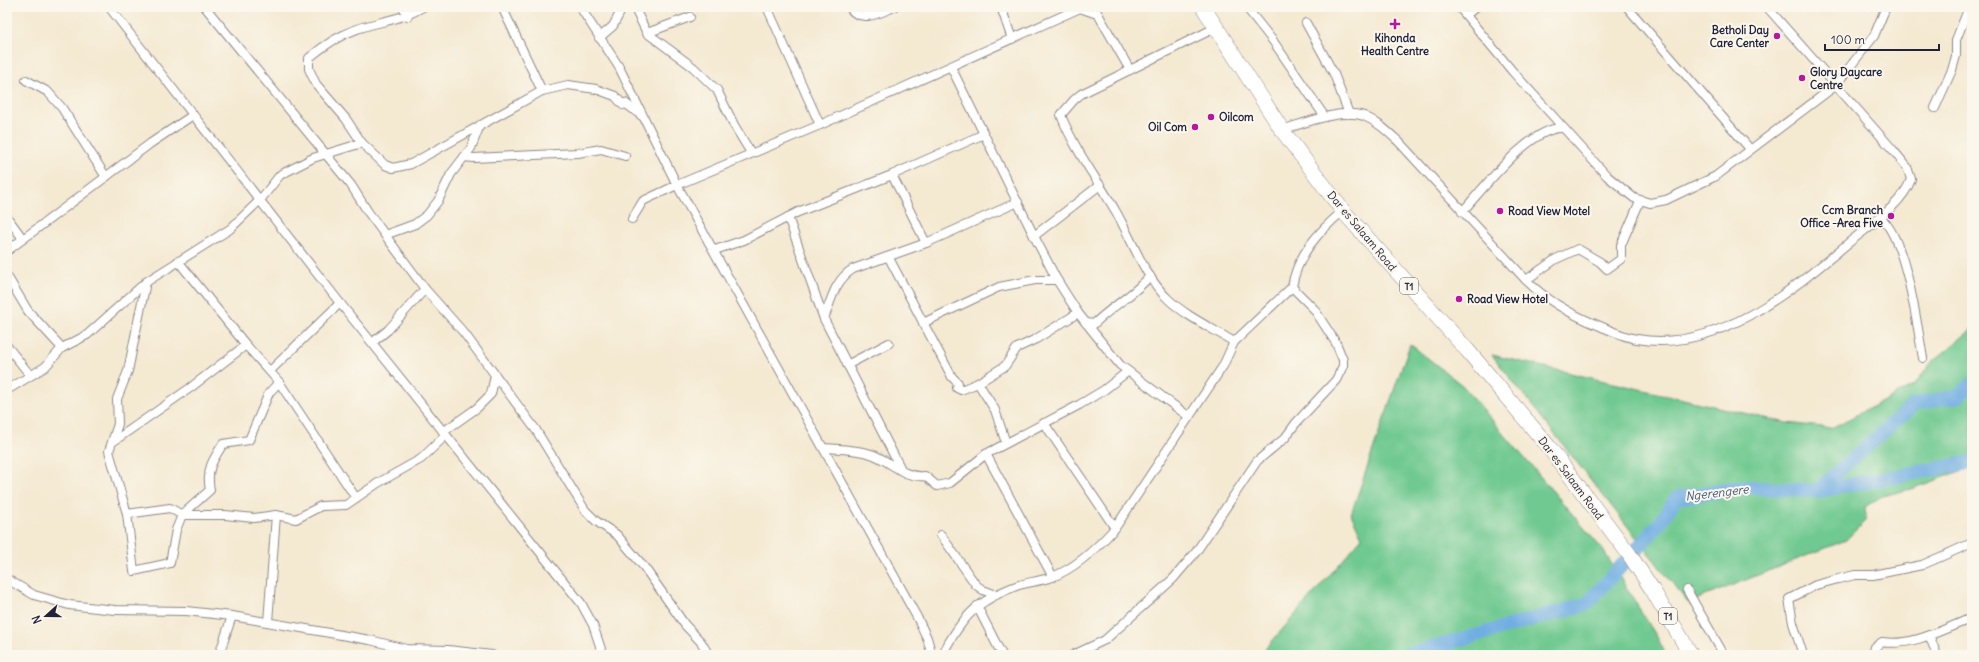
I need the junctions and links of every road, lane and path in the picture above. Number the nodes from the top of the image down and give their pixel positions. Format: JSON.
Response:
{"nodes":[{"id":1,"x":109,"y":7,"type":"edge"},
{"id":2,"x":205,"y":7,"type":"edge"},
{"id":3,"x":403,"y":7,"type":"edge"},
{"id":4,"x":423,"y":7,"type":"edge"},
{"id":5,"x":502,"y":7,"type":"edge"},
{"id":6,"x":580,"y":7,"type":"edge"},
{"id":7,"x":623,"y":7,"type":"edge"},
{"id":8,"x":634,"y":7,"type":"edge"},
{"id":9,"x":767,"y":7,"type":"edge"},
{"id":10,"x":849,"y":7,"type":"edge"},
{"id":11,"x":894,"y":7,"type":"edge"},
{"id":12,"x":1001,"y":7,"type":"edge"},
{"id":13,"x":1203,"y":7,"type":"edge"},
{"id":14,"x":1246,"y":7,"type":"edge"},
{"id":15,"x":1459,"y":7,"type":"edge"},
{"id":16,"x":1476,"y":7,"type":"edge"},
{"id":17,"x":1627,"y":7,"type":"edge"},
{"id":18,"x":1767,"y":7,"type":"edge"},
{"id":19,"x":1886,"y":7,"type":"edge"},
{"id":20,"x":1969,"y":7,"type":"edge"},
{"id":21,"x":1096,"y":10,"type":"edge"},
{"id":22,"x":1466,"y":15,"type":"junction"},
{"id":23,"x":408,"y":16,"type":"junction"},
{"id":24,"x":690,"y":17,"type":"dead end"},
{"id":25,"x":1306,"y":23,"type":"dead end"},
{"id":26,"x":1215,"y":28,"type":"junction"},
{"id":27,"x":647,"y":33,"type":"junction"},
{"id":28,"x":599,"y":38,"type":"junction"},
{"id":29,"x":1012,"y":39,"type":"junction"},
{"id":30,"x":951,"y":67,"type":"junction"},
{"id":31,"x":1130,"y":70,"type":"junction"},
{"id":32,"x":26,"y":80,"type":"dead end"},
{"id":33,"x":1836,"y":86,"type":"junction"},
{"id":34,"x":542,"y":91,"type":"junction"},
{"id":35,"x":1935,"y":108,"type":"dead end"},
{"id":36,"x":1349,"y":114,"type":"junction"},
{"id":37,"x":193,"y":115,"type":"junction"},
{"id":38,"x":644,"y":117,"type":"junction"},
{"id":39,"x":1325,"y":117,"type":"junction"},
{"id":40,"x":480,"y":125,"type":"junction"},
{"id":41,"x":820,"y":125,"type":"junction"},
{"id":42,"x":1562,"y":128,"type":"junction"},
{"id":43,"x":1282,"y":130,"type":"junction"},
{"id":44,"x":984,"y":134,"type":"junction"},
{"id":45,"x":362,"y":143,"type":"junction"},
{"id":46,"x":1750,"y":149,"type":"junction"},
{"id":47,"x":751,"y":153,"type":"junction"},
{"id":48,"x":326,"y":154,"type":"junction"},
{"id":49,"x":625,"y":156,"type":"dead end"},
{"id":50,"x":464,"y":157,"type":"junction"},
{"id":51,"x":892,"y":175,"type":"junction"},
{"id":52,"x":106,"y":177,"type":"junction"},
{"id":53,"x":677,"y":185,"type":"junction"},
{"id":54,"x":1100,"y":185,"type":"junction"},
{"id":55,"x":261,"y":199,"type":"junction"},
{"id":56,"x":1640,"y":201,"type":"junction"},
{"id":57,"x":1018,"y":202,"type":"junction"},
{"id":58,"x":1343,"y":210,"type":"junction"},
{"id":59,"x":1462,"y":212,"type":"junction"},
{"id":60,"x":7,"y":217,"type":"edge"},
{"id":61,"x":788,"y":217,"type":"junction"},
{"id":62,"x":1881,"y":218,"type":"junction"},
{"id":63,"x":632,"y":219,"type":"dead end"},
{"id":64,"x":385,"y":235,"type":"junction"},
{"id":65,"x":1034,"y":236,"type":"junction"},
{"id":66,"x":23,"y":239,"type":"junction"},
{"id":67,"x":926,"y":243,"type":"junction"},
{"id":68,"x":715,"y":250,"type":"junction"},
{"id":69,"x":7,"y":251,"type":"edge"},
{"id":70,"x":889,"y":258,"type":"junction"},
{"id":71,"x":178,"y":261,"type":"junction"},
{"id":72,"x":7,"y":276,"type":"edge"},
{"id":73,"x":1150,"y":276,"type":"junction"},
{"id":74,"x":1057,"y":280,"type":"junction"},
{"id":75,"x":1526,"y":280,"type":"junction"},
{"id":76,"x":146,"y":282,"type":"junction"},
{"id":77,"x":1292,"y":287,"type":"junction"},
{"id":78,"x":425,"y":289,"type":"junction"},
{"id":79,"x":340,"y":303,"type":"junction"},
{"id":80,"x":1078,"y":313,"type":"junction"},
{"id":81,"x":824,"y":319,"type":"junction"},
{"id":82,"x":923,"y":323,"type":"junction"},
{"id":83,"x":1086,"y":323,"type":"junction"},
{"id":84,"x":373,"y":342,"type":"junction"},
{"id":85,"x":1234,"y":342,"type":"junction"},
{"id":86,"x":889,"y":343,"type":"dead end"},
{"id":87,"x":246,"y":345,"type":"junction"},
{"id":88,"x":7,"y":346,"type":"edge"},
{"id":89,"x":62,"y":348,"type":"junction"},
{"id":90,"x":1923,"y":358,"type":"dead end"},
{"id":91,"x":847,"y":365,"type":"junction"},
{"id":92,"x":270,"y":371,"type":"junction"},
{"id":93,"x":1127,"y":372,"type":"junction"},
{"id":94,"x":30,"y":375,"type":"junction"},
{"id":95,"x":495,"y":375,"type":"junction"},
{"id":96,"x":279,"y":382,"type":"junction"},
{"id":97,"x":978,"y":383,"type":"junction"},
{"id":98,"x":7,"y":390,"type":"edge"},
{"id":99,"x":1188,"y":416,"type":"junction"},
{"id":100,"x":1044,"y":423,"type":"junction"},
{"id":101,"x":444,"y":434,"type":"junction"},
{"id":102,"x":114,"y":441,"type":"junction"},
{"id":103,"x":1006,"y":443,"type":"junction"},
{"id":104,"x":824,"y":448,"type":"junction"},
{"id":105,"x":986,"y":454,"type":"junction"},
{"id":106,"x":902,"y":472,"type":"junction"},
{"id":107,"x":356,"y":498,"type":"junction"},
{"id":108,"x":127,"y":514,"type":"junction"},
{"id":109,"x":182,"y":515,"type":"junction"},
{"id":110,"x":276,"y":515,"type":"junction"},
{"id":111,"x":1115,"y":528,"type":"junction"},
{"id":112,"x":941,"y":535,"type":"dead end"},
{"id":113,"x":1972,"y":543,"type":"edge"},
{"id":114,"x":1053,"y":577,"type":"junction"},
{"id":115,"x":7,"y":579,"type":"edge"},
{"id":116,"x":1687,"y":590,"type":"dead end"},
{"id":117,"x":996,"y":594,"type":"junction"},
{"id":118,"x":977,"y":606,"type":"junction"},
{"id":119,"x":232,"y":616,"type":"junction"},
{"id":120,"x":1972,"y":618,"type":"edge"},
{"id":121,"x":268,"y":622,"type":"junction"},
{"id":122,"x":1928,"y":635,"type":"junction"},
{"id":123,"x":406,"y":652,"type":"edge"},
{"id":124,"x":220,"y":655,"type":"edge"},
{"id":125,"x":492,"y":655,"type":"edge"},
{"id":126,"x":602,"y":655,"type":"edge"},
{"id":127,"x":709,"y":655,"type":"edge"},
{"id":128,"x":932,"y":655,"type":"edge"},
{"id":129,"x":942,"y":655,"type":"edge"},
{"id":130,"x":1002,"y":655,"type":"edge"},
{"id":131,"x":1073,"y":655,"type":"edge"},
{"id":132,"x":1691,"y":655,"type":"edge"},
{"id":133,"x":1724,"y":655,"type":"edge"},
{"id":134,"x":1803,"y":655,"type":"edge"},
{"id":135,"x":1873,"y":655,"type":"edge"},
{"id":136,"x":1936,"y":655,"type":"edge"}],
"edges":[{"from":1,"to":37,"type":"street"},
{"from":2,"to":48,"type":"street"},
{"from":3,"to":23,"type":"street"},
{"from":4,"to":23,"type":"street"},
{"from":5,"to":34,"type":"street"},
{"from":6,"to":28,"type":"street"},
{"from":7,"to":28,"type":"street"},
{"from":8,"to":27,"type":"street"},
{"from":9,"to":41,"type":"street"},
{"from":10,"to":11,"type":"street"},
{"from":12,"to":29,"type":"street"},
{"from":13,"to":26,"type":"highway","name":"Dar es Salaam Road","number":"T1"},
{"from":14,"to":39,"type":"street"},
{"from":15,"to":22,"type":"street"},
{"from":16,"to":22,"type":"street"},
{"from":17,"to":46,"type":"street"},
{"from":18,"to":33,"type":"street"},
{"from":19,"to":33,"type":"street"},
{"from":20,"to":35,"type":"street"},
{"from":21,"to":29,"type":"street"},
{"from":21,"to":31,"type":"street"},
{"from":22,"to":42,"type":"street"},
{"from":23,"to":45,"type":"street"},
{"from":24,"to":27,"type":"street"},
{"from":25,"to":36,"type":"street"},
{"from":26,"to":31,"type":"street"},
{"from":26,"to":43,"type":"highway","name":"Dar es Salaam Road","number":"T1"},
{"from":27,"to":47,"type":"street"},
{"from":28,"to":38,"type":"street"},
{"from":29,"to":30,"type":"street"},
{"from":30,"to":41,"type":"street"},
{"from":30,"to":44,"type":"street"},
{"from":31,"to":54,"type":"street"},
{"from":32,"to":52,"type":"street"},
{"from":33,"to":46,"type":"street"},
{"from":33,"to":62,"type":"street"},
{"from":34,"to":38,"type":"street"},
{"from":34,"to":40,"type":"street"},
{"from":36,"to":39,"type":"street"},
{"from":36,"to":59,"type":"street"},
{"from":37,"to":52,"type":"street"},
{"from":37,"to":55,"type":"street"},
{"from":38,"to":53,"type":"street"},
{"from":39,"to":43,"type":"street"},
{"from":40,"to":45,"type":"street"},
{"from":40,"to":50,"type":"street"},
{"from":41,"to":47,"type":"street"},
{"from":42,"to":56,"type":"street"},
{"from":42,"to":59,"type":"street"},
{"from":43,"to":58,"type":"highway","name":"Dar es Salaam Road","number":"T1"},
{"from":44,"to":51,"type":"street"},
{"from":44,"to":57,"type":"street"},
{"from":45,"to":48,"type":"street"},
{"from":46,"to":56,"type":"street"},
{"from":47,"to":53,"type":"street"},
{"from":48,"to":55,"type":"street"},
{"from":48,"to":64,"type":"street"},
{"from":49,"to":50,"type":"street"},
{"from":50,"to":64,"type":"street"},
{"from":51,"to":61,"type":"street"},
{"from":51,"to":67,"type":"street"},
{"from":52,"to":66,"type":"street"},
{"from":53,"to":63,"type":"street"},
{"from":53,"to":68,"type":"street"},
{"from":54,"to":65,"type":"street"},
{"from":54,"to":73,"type":"street"},
{"from":55,"to":71,"type":"street"},
{"from":55,"to":79,"type":"street"},
{"from":56,"to":75,"type":"street"},
{"from":57,"to":65,"type":"street"},
{"from":57,"to":67,"type":"street"},
{"from":58,"to":77,"type":"street"},
{"from":58,"to":132,"type":"highway","name":"Dar es Salaam Road","number":"T1"},
{"from":59,"to":75,"type":"street"},
{"from":60,"to":66,"type":"street"},
{"from":61,"to":68,"type":"street"},
{"from":61,"to":81,"type":"street"},
{"from":62,"to":75,"type":"street"},
{"from":62,"to":90,"type":"street"},
{"from":64,"to":78,"type":"street"},
{"from":65,"to":74,"type":"street"},
{"from":66,"to":69,"type":"street"},
{"from":67,"to":70,"type":"street"},
{"from":68,"to":104,"type":"street"},
{"from":70,"to":81,"type":"street"},
{"from":70,"to":82,"type":"street"},
{"from":71,"to":76,"type":"street"},
{"from":71,"to":87,"type":"street"},
{"from":72,"to":89,"type":"street"},
{"from":73,"to":83,"type":"street"},
{"from":73,"to":85,"type":"street"},
{"from":74,"to":80,"type":"street"},
{"from":74,"to":82,"type":"street"},
{"from":76,"to":89,"type":"street"},
{"from":76,"to":102,"type":"street"},
{"from":77,"to":85,"type":"street"},
{"from":77,"to":131,"type":"street"},
{"from":78,"to":84,"type":"street"},
{"from":78,"to":95,"type":"street"},
{"from":79,"to":84,"type":"street"},
{"from":79,"to":92,"type":"street"},
{"from":80,"to":83,"type":"street"},
{"from":80,"to":97,"type":"street"},
{"from":81,"to":91,"type":"street"},
{"from":82,"to":97,"type":"street"},
{"from":83,"to":93,"type":"street"},
{"from":84,"to":101,"type":"street"},
{"from":85,"to":99,"type":"street"},
{"from":86,"to":91,"type":"street"},
{"from":87,"to":92,"type":"street"},
{"from":87,"to":102,"type":"street"},
{"from":88,"to":94,"type":"street"},
{"from":89,"to":94,"type":"street"},
{"from":91,"to":106,"type":"street"},
{"from":92,"to":96,"type":"street"},
{"from":93,"to":99,"type":"street"},
{"from":93,"to":100,"type":"street"},
{"from":94,"to":98,"type":"street"},
{"from":95,"to":101,"type":"street"},
{"from":95,"to":127,"type":"street"},
{"from":96,"to":107,"type":"street"},
{"from":96,"to":109,"type":"street"},
{"from":97,"to":103,"type":"street"},
{"from":99,"to":111,"type":"street"},
{"from":100,"to":103,"type":"street"},
{"from":100,"to":111,"type":"street"},
{"from":101,"to":107,"type":"street"},
{"from":101,"to":126,"type":"street"},
{"from":102,"to":108,"type":"street"},
{"from":103,"to":105,"type":"street"},
{"from":104,"to":106,"type":"street"},
{"from":104,"to":128,"type":"street"},
{"from":105,"to":106,"type":"street"},
{"from":105,"to":114,"type":"street"},
{"from":107,"to":110,"type":"street"},
{"from":108,"to":109,"type":"street"},
{"from":108,"to":109,"type":"street"},
{"from":109,"to":110,"type":"street"},
{"from":110,"to":121,"type":"street"},
{"from":111,"to":114,"type":"street"},
{"from":112,"to":117,"type":"street"},
{"from":113,"to":134,"type":"street"},
{"from":114,"to":117,"type":"street"},
{"from":115,"to":119,"type":"street"},
{"from":116,"to":133,"type":"street"},
{"from":117,"to":118,"type":"street"},
{"from":118,"to":129,"type":"street"},
{"from":118,"to":130,"type":"street"},
{"from":119,"to":121,"type":"street"},
{"from":119,"to":124,"type":"street"},
{"from":120,"to":122,"type":"street"},
{"from":121,"to":123,"type":"street"},
{"from":122,"to":135,"type":"street"},
{"from":122,"to":136,"type":"street"},
{"from":123,"to":125,"type":"street"}]}
